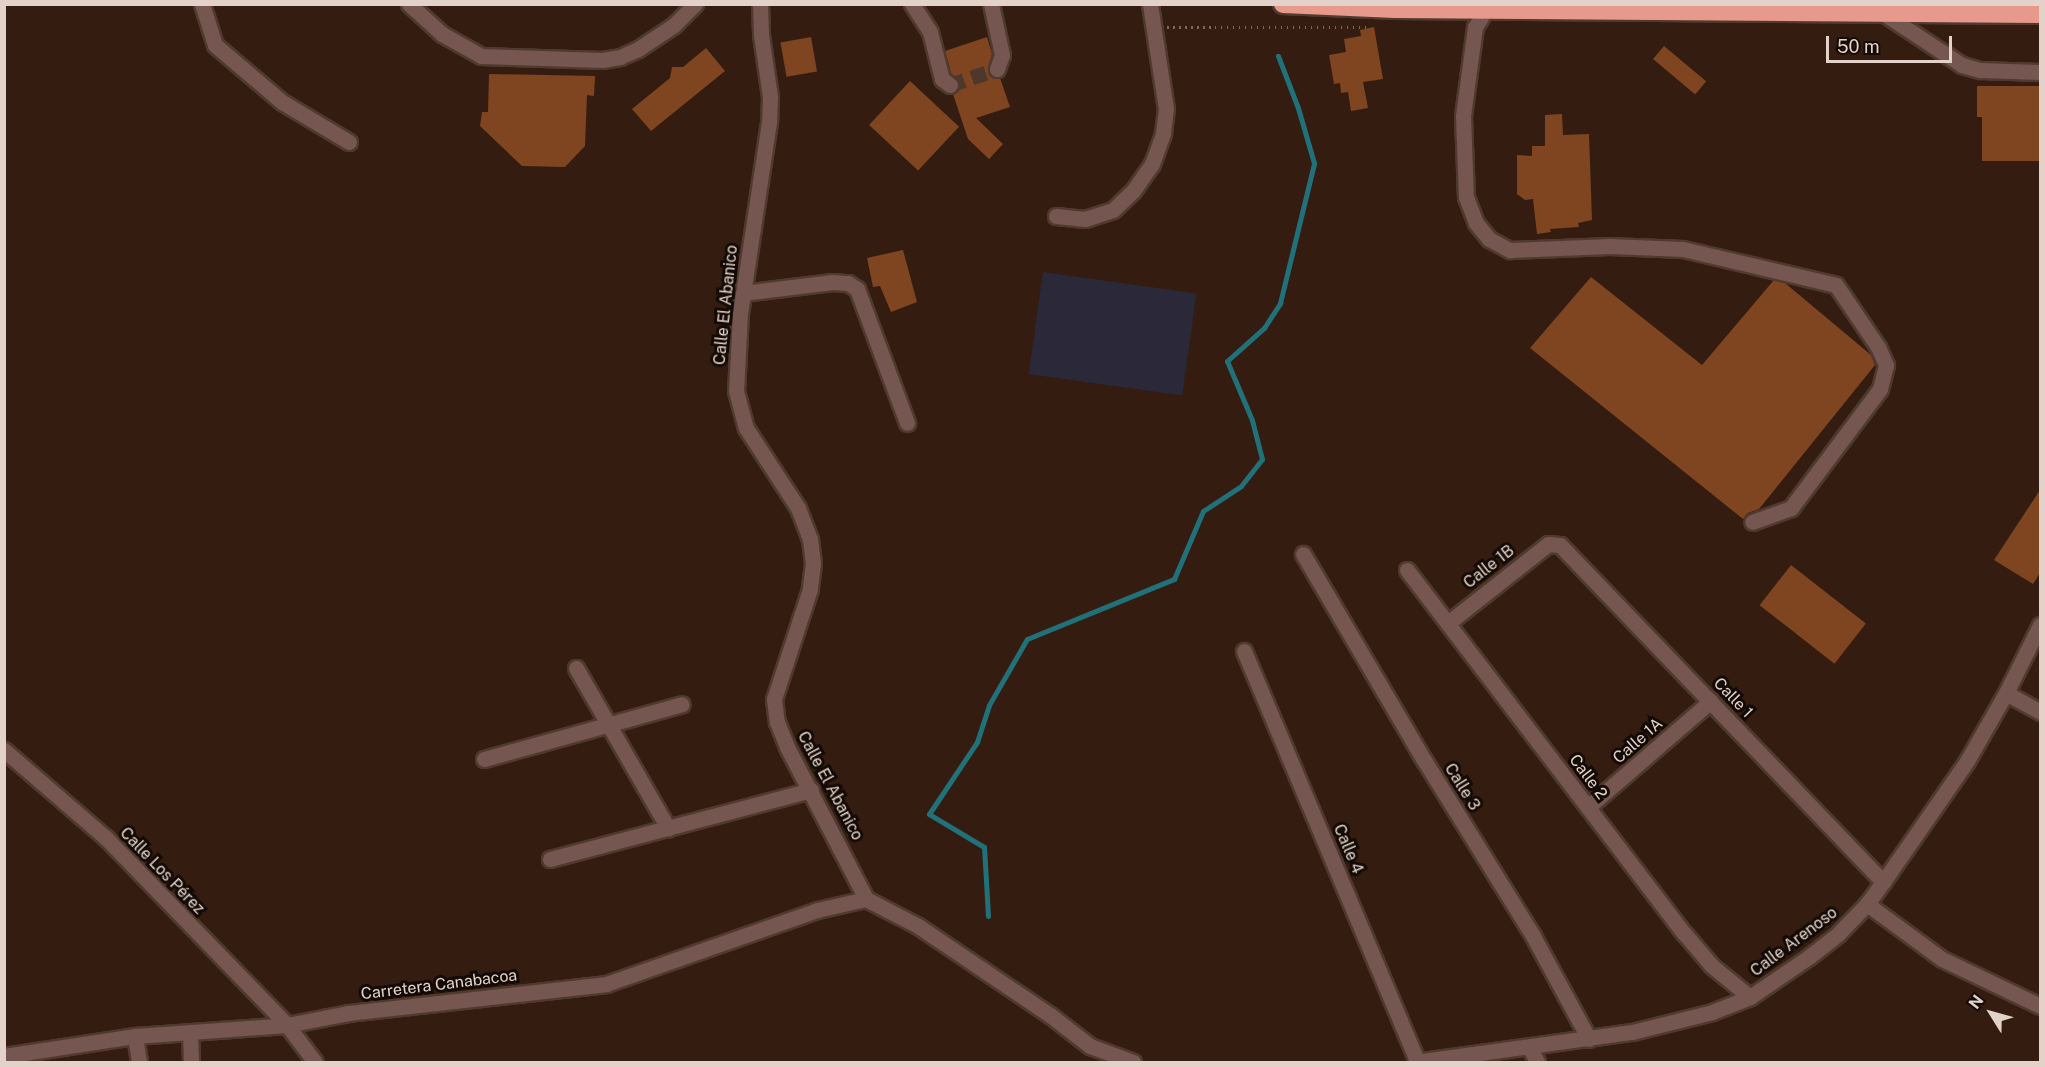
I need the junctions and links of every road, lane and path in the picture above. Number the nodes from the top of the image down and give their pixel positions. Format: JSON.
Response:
{"nodes":[{"id":1,"x":202,"y":4,"type":"edge"},
{"id":2,"x":409,"y":4,"type":"edge"},
{"id":3,"x":695,"y":4,"type":"edge"},
{"id":4,"x":760,"y":4,"type":"edge"},
{"id":5,"x":912,"y":4,"type":"edge"},
{"id":6,"x":991,"y":4,"type":"edge"},
{"id":7,"x":1150,"y":4,"type":"edge"},
{"id":8,"x":1283,"y":4,"type":"edge"},
{"id":9,"x":1395,"y":7,"type":"edge"},
{"id":10,"x":1424,"y":7,"type":"edge"},
{"id":11,"x":1486,"y":9,"type":"junction"},
{"id":12,"x":1880,"y":11,"type":"junction"},
{"id":13,"x":2040,"y":14,"type":"edge"},
{"id":14,"x":997,"y":69,"type":"dead end"},
{"id":15,"x":2040,"y":72,"type":"edge"},
{"id":16,"x":950,"y":85,"type":"dead end"},
{"id":17,"x":349,"y":142,"type":"dead end"},
{"id":18,"x":1056,"y":216,"type":"dead end"},
{"id":19,"x":743,"y":293,"type":"junction"},
{"id":20,"x":907,"y":423,"type":"dead end"},
{"id":21,"x":1752,"y":522,"type":"dead end"},
{"id":22,"x":1555,"y":542,"type":"joint"},
{"id":23,"x":1303,"y":554,"type":"dead end"},
{"id":24,"x":1407,"y":570,"type":"dead end"},
{"id":25,"x":1448,"y":623,"type":"junction"},
{"id":26,"x":2040,"y":625,"type":"edge"},
{"id":27,"x":1244,"y":651,"type":"dead end"},
{"id":28,"x":576,"y":668,"type":"dead end"},
{"id":29,"x":2006,"y":693,"type":"junction"},
{"id":30,"x":1711,"y":701,"type":"junction"},
{"id":31,"x":682,"y":704,"type":"dead end"},
{"id":32,"x":2040,"y":712,"type":"edge"},
{"id":33,"x":608,"y":724,"type":"junction"},
{"id":34,"x":4,"y":750,"type":"edge"},
{"id":35,"x":484,"y":759,"type":"dead end"},
{"id":36,"x":812,"y":790,"type":"junction"},
{"id":37,"x":1588,"y":807,"type":"junction"},
{"id":38,"x":668,"y":828,"type":"junction"},
{"id":39,"x":550,"y":859,"type":"dead end"},
{"id":40,"x":1883,"y":882,"type":"junction"},
{"id":41,"x":866,"y":899,"type":"junction"},
{"id":42,"x":1867,"y":904,"type":"junction"},
{"id":43,"x":1749,"y":997,"type":"junction"},
{"id":44,"x":2040,"y":1006,"type":"edge"},
{"id":45,"x":287,"y":1025,"type":"junction"},
{"id":46,"x":189,"y":1032,"type":"junction"},
{"id":47,"x":135,"y":1036,"type":"junction"},
{"id":48,"x":1589,"y":1039,"type":"junction"},
{"id":49,"x":1530,"y":1048,"type":"junction"},
{"id":50,"x":4,"y":1056,"type":"edge"},
{"id":51,"x":139,"y":1062,"type":"edge"},
{"id":52,"x":191,"y":1062,"type":"edge"},
{"id":53,"x":315,"y":1062,"type":"edge"},
{"id":54,"x":1133,"y":1062,"type":"edge"},
{"id":55,"x":1416,"y":1062,"type":"edge"},
{"id":56,"x":1537,"y":1062,"type":"edge"}],
"edges":[{"from":1,"to":17,"type":"street"},
{"from":2,"to":3,"type":"street"},
{"from":4,"to":19,"type":"street","name":"Calle El Abanico"},
{"from":5,"to":16,"type":"street"},
{"from":6,"to":14,"type":"street"},
{"from":7,"to":18,"type":"street"},
{"from":8,"to":9,"type":"highway"},
{"from":9,"to":10,"type":"highway"},
{"from":10,"to":11,"type":"highway"},
{"from":11,"to":12,"type":"highway"},
{"from":11,"to":21,"type":"street"},
{"from":12,"to":13,"type":"highway"},
{"from":12,"to":15,"type":"street"},
{"from":19,"to":20,"type":"street"},
{"from":19,"to":36,"type":"street","name":"Calle El Abanico"},
{"from":22,"to":25,"type":"street","name":"Calle 1B"},
{"from":22,"to":30,"type":"street","name":"Calle 1"},
{"from":23,"to":48,"type":"street","name":"Calle 3"},
{"from":24,"to":25,"type":"street","name":"Calle 2"},
{"from":25,"to":37,"type":"street","name":"Calle 2"},
{"from":26,"to":29,"type":"street","name":"Calle Arenoso"},
{"from":27,"to":55,"type":"street","name":"Calle 4"},
{"from":28,"to":33,"type":"street"},
{"from":29,"to":32,"type":"street"},
{"from":29,"to":40,"type":"street","name":"Calle Arenoso"},
{"from":30,"to":37,"type":"street","name":"Calle 1A"},
{"from":30,"to":40,"type":"street","name":"Calle 1"},
{"from":31,"to":33,"type":"street"},
{"from":33,"to":35,"type":"street"},
{"from":33,"to":38,"type":"street"},
{"from":34,"to":45,"type":"street","name":"Calle Los Pérez"},
{"from":36,"to":38,"type":"street"},
{"from":36,"to":41,"type":"street","name":"Calle El Abanico"},
{"from":37,"to":43,"type":"street","name":"Calle 2"},
{"from":38,"to":39,"type":"street"},
{"from":40,"to":42,"type":"street","name":"Calle Arenoso"},
{"from":41,"to":45,"type":"street","name":"Carretera Canabacoa"},
{"from":41,"to":54,"type":"street"},
{"from":42,"to":43,"type":"street","name":"Calle Arenoso"},
{"from":42,"to":44,"type":"street"},
{"from":43,"to":48,"type":"street","name":"Calle Arenoso"},
{"from":45,"to":46,"type":"street","name":"Carretera Canabacoa"},
{"from":45,"to":53,"type":"street","name":"Calle Los Pérez"},
{"from":46,"to":47,"type":"street","name":"Carretera Canabacoa"},
{"from":46,"to":52,"type":"street"},
{"from":47,"to":50,"type":"street","name":"Carretera Canabacoa"},
{"from":47,"to":51,"type":"street"},
{"from":48,"to":49,"type":"street","name":"Calle Arenoso"},
{"from":49,"to":55,"type":"street","name":"Calle Arenoso"},
{"from":49,"to":56,"type":"street"}]}
